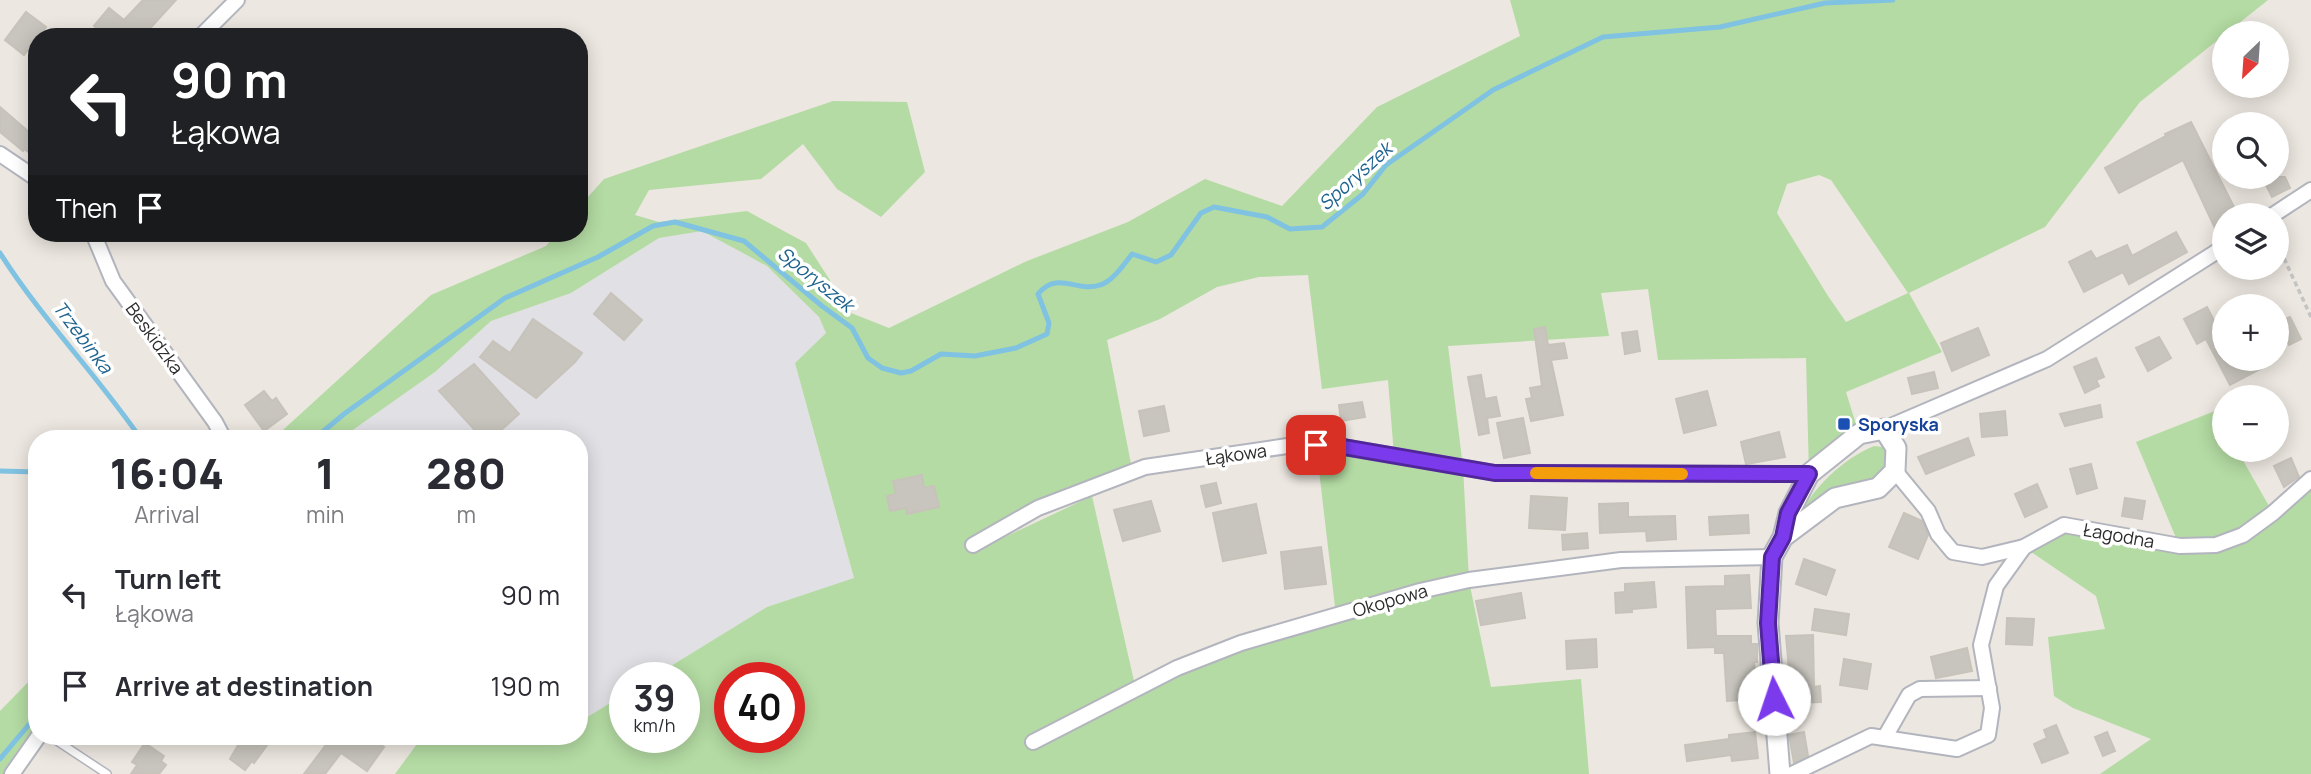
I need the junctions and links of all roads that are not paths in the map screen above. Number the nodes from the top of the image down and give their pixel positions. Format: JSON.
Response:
{"nodes":[{"id":1,"x":237,"y":0,"type":"edge"},
{"id":2,"x":209,"y":28,"type":"edge"},
{"id":3,"x":0,"y":154,"type":"edge"},
{"id":4,"x":28,"y":173,"type":"edge"},
{"id":5,"x":2311,"y":190,"type":"edge"},
{"id":6,"x":2289,"y":204,"type":"edge"},
{"id":7,"x":97,"y":242,"type":"edge"},
{"id":8,"x":2212,"y":255,"type":"edge"},
{"id":9,"x":1884,"y":429,"type":"junction"},
{"id":10,"x":219,"y":430,"type":"edge"},
{"id":11,"x":1895,"y":471,"type":"junction"},
{"id":12,"x":1809,"y":474,"type":"junction"},
{"id":13,"x":2311,"y":479,"type":"edge"},
{"id":14,"x":1783,"y":537,"type":"junction"},
{"id":15,"x":974,"y":545,"type":"dead end"},
{"id":16,"x":2024,"y":547,"type":"junction"},
{"id":17,"x":1772,"y":557,"type":"junction"},
{"id":18,"x":1989,"y":688,"type":"junction"},
{"id":19,"x":1885,"y":737,"type":"junction"},
{"id":20,"x":1033,"y":742,"type":"dead end"},
{"id":21,"x":32,"y":745,"type":"edge"},
{"id":22,"x":63,"y":745,"type":"edge"},
{"id":23,"x":12,"y":774,"type":"edge"},
{"id":24,"x":107,"y":774,"type":"edge"},
{"id":25,"x":1780,"y":774,"type":"edge"},
{"id":26,"x":1792,"y":774,"type":"edge"}],
"edges":[{"from":1,"to":2,"type":"street"},
{"from":3,"to":4,"type":"street"},
{"from":5,"to":6,"type":"street"},
{"from":7,"to":10,"type":"street","name":"Beskidzka"},
{"from":8,"to":9,"type":"street"},
{"from":9,"to":11,"type":"street"},
{"from":9,"to":12,"type":"street"},
{"from":11,"to":14,"type":"street"},
{"from":11,"to":16,"type":"street"},
{"from":12,"to":14,"type":"street"},
{"from":12,"to":15,"type":"street","name":"Łąkowa"},
{"from":13,"to":16,"type":"street","name":"Łagodna"},
{"from":14,"to":17,"type":"street"},
{"from":16,"to":18,"type":"street","name":"Łagodna"},
{"from":17,"to":20,"type":"street","name":"Okopowa"},
{"from":17,"to":25,"type":"street"},
{"from":18,"to":19,"type":"street"},
{"from":18,"to":19,"type":"street","name":"Łagodna"},
{"from":19,"to":26,"type":"street","name":"Łagodna"},
{"from":21,"to":23,"type":"street"},
{"from":22,"to":24,"type":"lane"}]}
